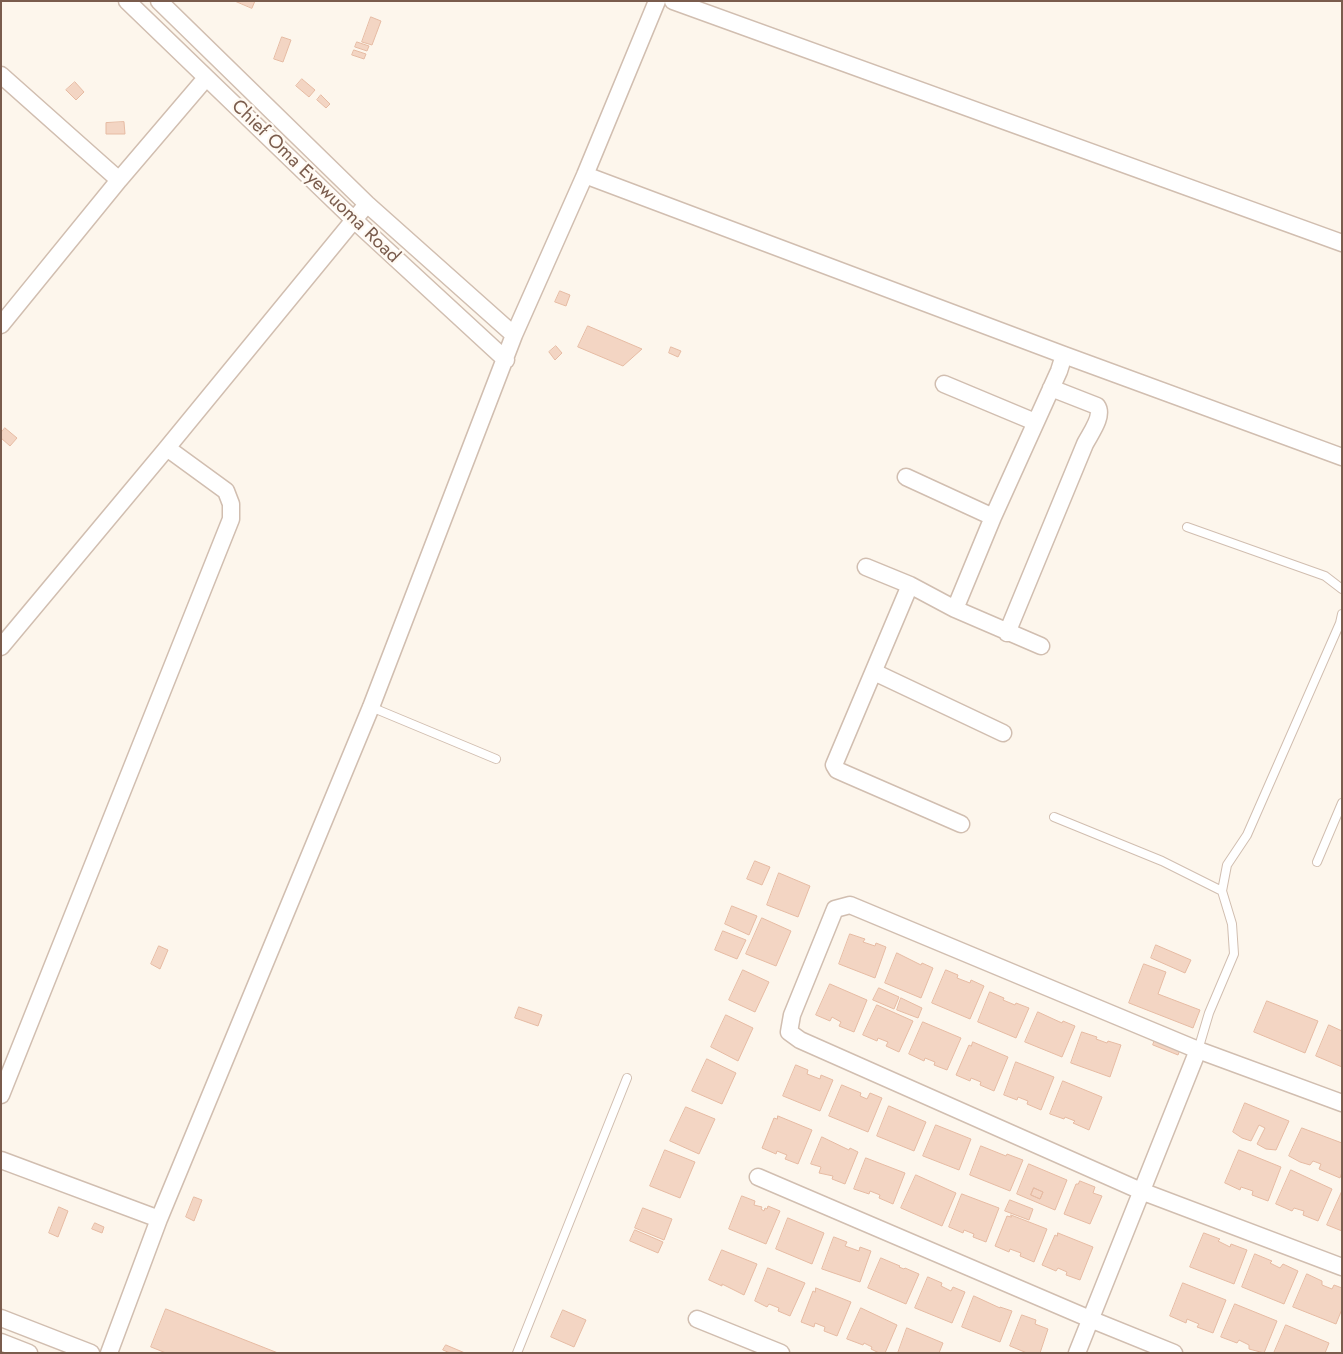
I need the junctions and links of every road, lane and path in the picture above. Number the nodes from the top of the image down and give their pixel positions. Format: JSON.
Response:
{"nodes":[{"id":1,"x":127,"y":1,"type":"edge"},
{"id":2,"x":159,"y":1,"type":"edge"},
{"id":3,"x":657,"y":1,"type":"edge"},
{"id":4,"x":673,"y":1,"type":"edge"},
{"id":5,"x":1,"y":75,"type":"edge"},
{"id":6,"x":206,"y":78,"type":"junction"},
{"id":7,"x":585,"y":175,"type":"junction"},
{"id":8,"x":118,"y":180,"type":"junction"},
{"id":9,"x":367,"y":204,"type":"junction"},
{"id":10,"x":354,"y":220,"type":"junction"},
{"id":11,"x":1342,"y":243,"type":"edge"},
{"id":12,"x":1,"y":325,"type":"edge"},
{"id":13,"x":514,"y":335,"type":"junction"},
{"id":14,"x":1064,"y":355,"type":"junction"},
{"id":15,"x":506,"y":360,"type":"junction"},
{"id":16,"x":944,"y":384,"type":"dead end"},
{"id":17,"x":1051,"y":388,"type":"junction"},
{"id":18,"x":1035,"y":422,"type":"junction"},
{"id":19,"x":167,"y":448,"type":"junction"},
{"id":20,"x":1342,"y":457,"type":"edge"},
{"id":21,"x":906,"y":477,"type":"dead end"},
{"id":22,"x":993,"y":517,"type":"junction"},
{"id":23,"x":1187,"y":527,"type":"dead end"},
{"id":24,"x":866,"y":568,"type":"dead end"},
{"id":25,"x":910,"y":586,"type":"junction"},
{"id":26,"x":1342,"y":589,"type":"edge"},
{"id":27,"x":955,"y":609,"type":"junction"},
{"id":28,"x":1342,"y":614,"type":"edge"},
{"id":29,"x":1007,"y":633,"type":"junction"},
{"id":30,"x":1040,"y":646,"type":"dead end"},
{"id":31,"x":1,"y":647,"type":"edge"},
{"id":32,"x":874,"y":672,"type":"junction"},
{"id":33,"x":371,"y":707,"type":"junction"},
{"id":34,"x":1003,"y":733,"type":"dead end"},
{"id":35,"x":496,"y":759,"type":"dead end"},
{"id":36,"x":1342,"y":803,"type":"edge"},
{"id":37,"x":1054,"y":817,"type":"dead end"},
{"id":38,"x":961,"y":824,"type":"dead end"},
{"id":39,"x":1317,"y":862,"type":"dead end"},
{"id":40,"x":1222,"y":891,"type":"junction"},
{"id":41,"x":1198,"y":1050,"type":"junction"},
{"id":42,"x":627,"y":1078,"type":"dead end"},
{"id":43,"x":1,"y":1095,"type":"edge"},
{"id":44,"x":1342,"y":1103,"type":"edge"},
{"id":45,"x":1,"y":1160,"type":"edge"},
{"id":46,"x":758,"y":1177,"type":"dead end"},
{"id":47,"x":1141,"y":1191,"type":"junction"},
{"id":48,"x":159,"y":1219,"type":"junction"},
{"id":49,"x":1342,"y":1267,"type":"edge"},
{"id":50,"x":1,"y":1318,"type":"edge"},
{"id":51,"x":697,"y":1319,"type":"dead end"},
{"id":52,"x":1090,"y":1319,"type":"junction"},
{"id":53,"x":1,"y":1342,"type":"edge"},
{"id":54,"x":29,"y":1353,"type":"edge"},
{"id":55,"x":91,"y":1353,"type":"edge"},
{"id":56,"x":109,"y":1353,"type":"edge"},
{"id":57,"x":518,"y":1353,"type":"edge"},
{"id":58,"x":781,"y":1353,"type":"edge"},
{"id":59,"x":1077,"y":1353,"type":"edge"},
{"id":60,"x":1174,"y":1353,"type":"edge"}],
"edges":[{"from":1,"to":6,"type":"street","name":"Chief Oma Eyewuoma Road"},
{"from":2,"to":9,"type":"street","name":"Chief Oma Eyewuoma Road"},
{"from":3,"to":7,"type":"street"},
{"from":4,"to":11,"type":"street"},
{"from":5,"to":8,"type":"street"},
{"from":6,"to":8,"type":"street"},
{"from":6,"to":10,"type":"street","name":"Chief Oma Eyewuoma Road"},
{"from":7,"to":13,"type":"street"},
{"from":7,"to":14,"type":"street"},
{"from":8,"to":12,"type":"street"},
{"from":9,"to":10,"type":"street"},
{"from":9,"to":13,"type":"street","name":"Chief Oma Eyewuoma Road"},
{"from":10,"to":15,"type":"street","name":"Chief Oma Eyewuoma Road"},
{"from":10,"to":19,"type":"street"},
{"from":13,"to":15,"type":"street"},
{"from":14,"to":17,"type":"street"},
{"from":14,"to":20,"type":"street"},
{"from":15,"to":33,"type":"street"},
{"from":16,"to":18,"type":"street"},
{"from":17,"to":18,"type":"street"},
{"from":17,"to":29,"type":"street"},
{"from":18,"to":22,"type":"street"},
{"from":19,"to":31,"type":"street"},
{"from":19,"to":43,"type":"street"},
{"from":21,"to":22,"type":"street"},
{"from":22,"to":27,"type":"street"},
{"from":23,"to":26,"type":"lane"},
{"from":24,"to":25,"type":"street"},
{"from":25,"to":27,"type":"street"},
{"from":25,"to":32,"type":"street"},
{"from":27,"to":29,"type":"street"},
{"from":28,"to":40,"type":"lane"},
{"from":29,"to":30,"type":"street"},
{"from":32,"to":34,"type":"street"},
{"from":32,"to":38,"type":"street"},
{"from":33,"to":35,"type":"lane"},
{"from":33,"to":48,"type":"street"},
{"from":36,"to":39,"type":"lane"},
{"from":37,"to":40,"type":"lane"},
{"from":40,"to":41,"type":"lane"},
{"from":41,"to":44,"type":"street"},
{"from":41,"to":47,"type":"street"},
{"from":41,"to":47,"type":"street"},
{"from":42,"to":57,"type":"lane"},
{"from":45,"to":48,"type":"street"},
{"from":46,"to":52,"type":"street"},
{"from":47,"to":49,"type":"street"},
{"from":47,"to":52,"type":"street"},
{"from":48,"to":56,"type":"street"},
{"from":50,"to":55,"type":"street"},
{"from":51,"to":58,"type":"street"},
{"from":52,"to":59,"type":"street"},
{"from":52,"to":60,"type":"street"},
{"from":53,"to":54,"type":"street"}]}
